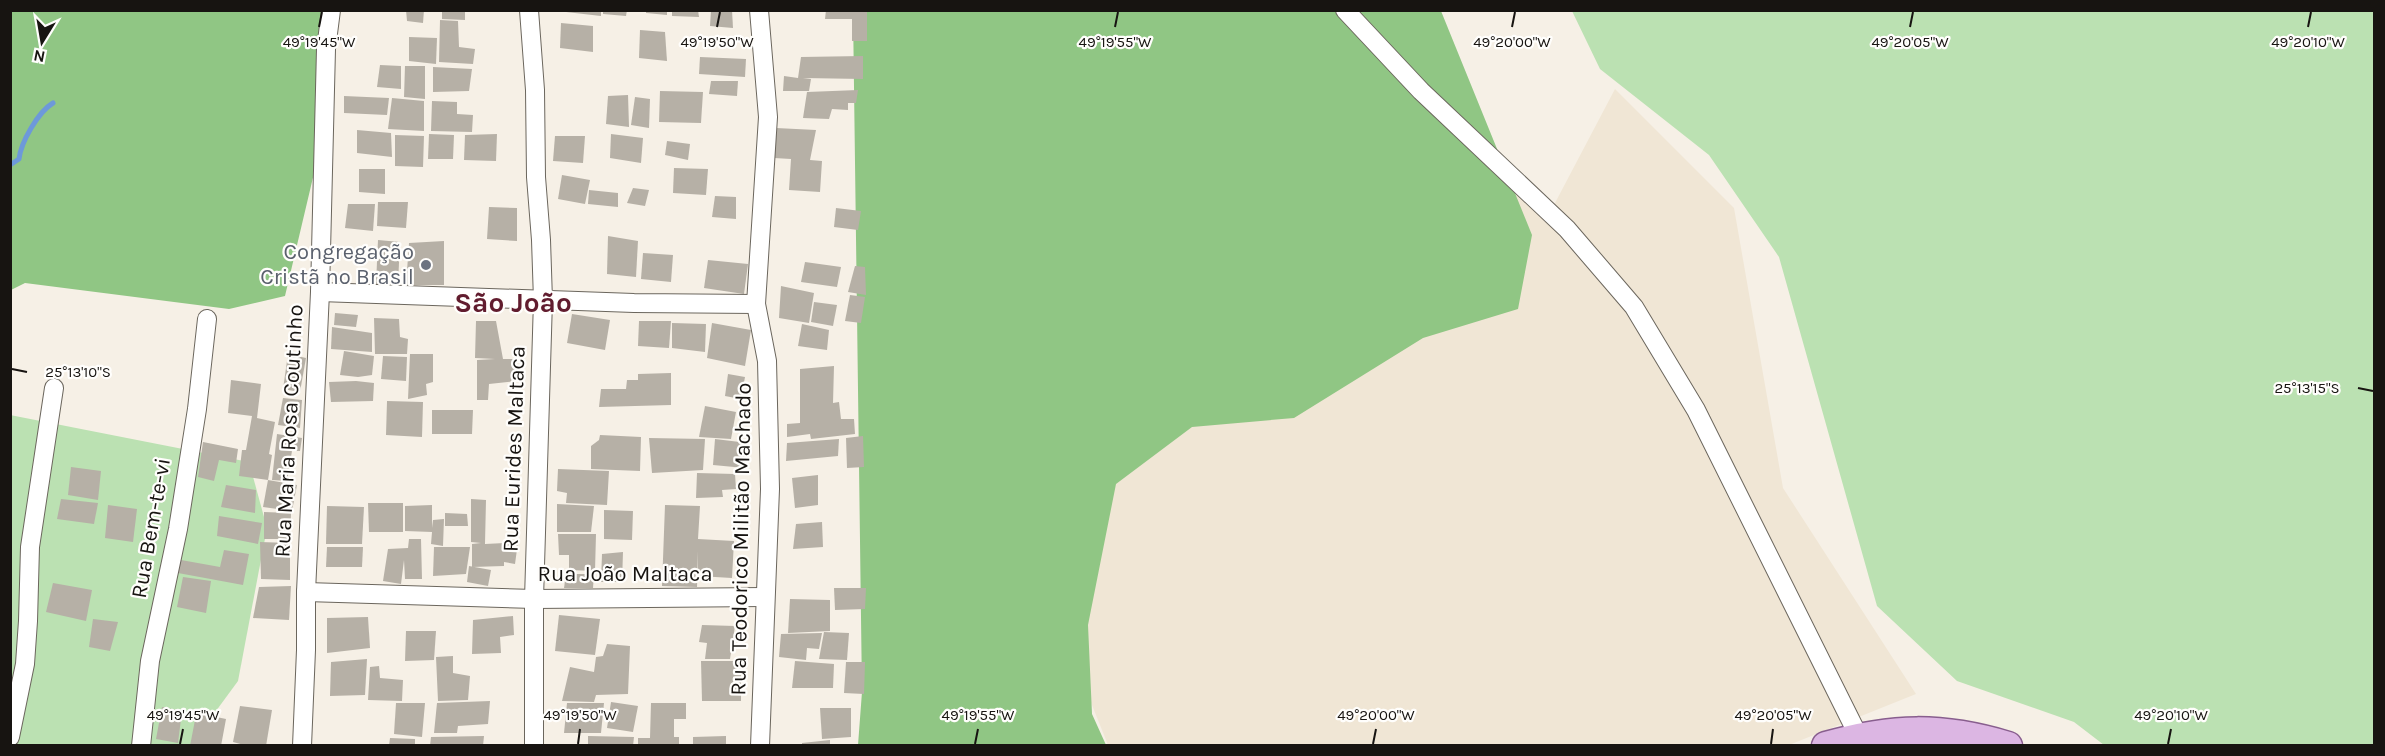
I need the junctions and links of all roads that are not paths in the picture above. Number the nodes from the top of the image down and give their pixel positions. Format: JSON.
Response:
{"nodes":[{"id":1,"x":331,"y":10,"type":"edge"},
{"id":2,"x":530,"y":10,"type":"edge"},
{"id":3,"x":759,"y":10,"type":"edge"},
{"id":4,"x":1345,"y":10,"type":"edge"},
{"id":5,"x":320,"y":292,"type":"junction"},
{"id":6,"x":543,"y":300,"type":"junction"},
{"id":7,"x":756,"y":304,"type":"junction"},
{"id":8,"x":207,"y":319,"type":"dead end"},
{"id":9,"x":54,"y":388,"type":"dead end"},
{"id":10,"x":306,"y":592,"type":"junction"},
{"id":11,"x":765,"y":597,"type":"junction"},
{"id":12,"x":534,"y":599,"type":"junction"},
{"id":13,"x":1858,"y":737,"type":"junction"},
{"id":14,"x":10,"y":738,"type":"edge"},
{"id":15,"x":141,"y":746,"type":"edge"},
{"id":16,"x":302,"y":746,"type":"edge"},
{"id":17,"x":534,"y":746,"type":"edge"},
{"id":18,"x":760,"y":746,"type":"edge"},
{"id":19,"x":1826,"y":746,"type":"edge"},
{"id":20,"x":2007,"y":746,"type":"edge"}],
"edges":[{"from":1,"to":5,"type":"street","name":"Rua Maria Rosa Coutinho"},
{"from":2,"to":6,"type":"street","name":"Rua Eurides Maltaca"},
{"from":3,"to":7,"type":"street","name":"Rua Teodorico Militão Machado"},
{"from":4,"to":13,"type":"street"},
{"from":5,"to":6,"type":"street"},
{"from":5,"to":10,"type":"street","name":"Rua Maria Rosa Coutinho"},
{"from":6,"to":7,"type":"street"},
{"from":6,"to":12,"type":"street","name":"Rua Eurides Maltaca"},
{"from":7,"to":11,"type":"street","name":"Rua Teodorico Militão Machado"},
{"from":8,"to":15,"type":"street","name":"Rua Bem-te-vi"},
{"from":9,"to":14,"type":"street"},
{"from":10,"to":12,"type":"street","name":"Rua João Maltaca"},
{"from":10,"to":16,"type":"street","name":"Rua Maria Rosa Coutinho"},
{"from":11,"to":12,"type":"street","name":"Rua João Maltaca"},
{"from":11,"to":18,"type":"street","name":"Rua Teodorico Militão Machado"},
{"from":12,"to":17,"type":"street","name":"Rua Eurides Maltaca"},
{"from":13,"to":19,"type":"main road"},
{"from":13,"to":20,"type":"main road"}]}
